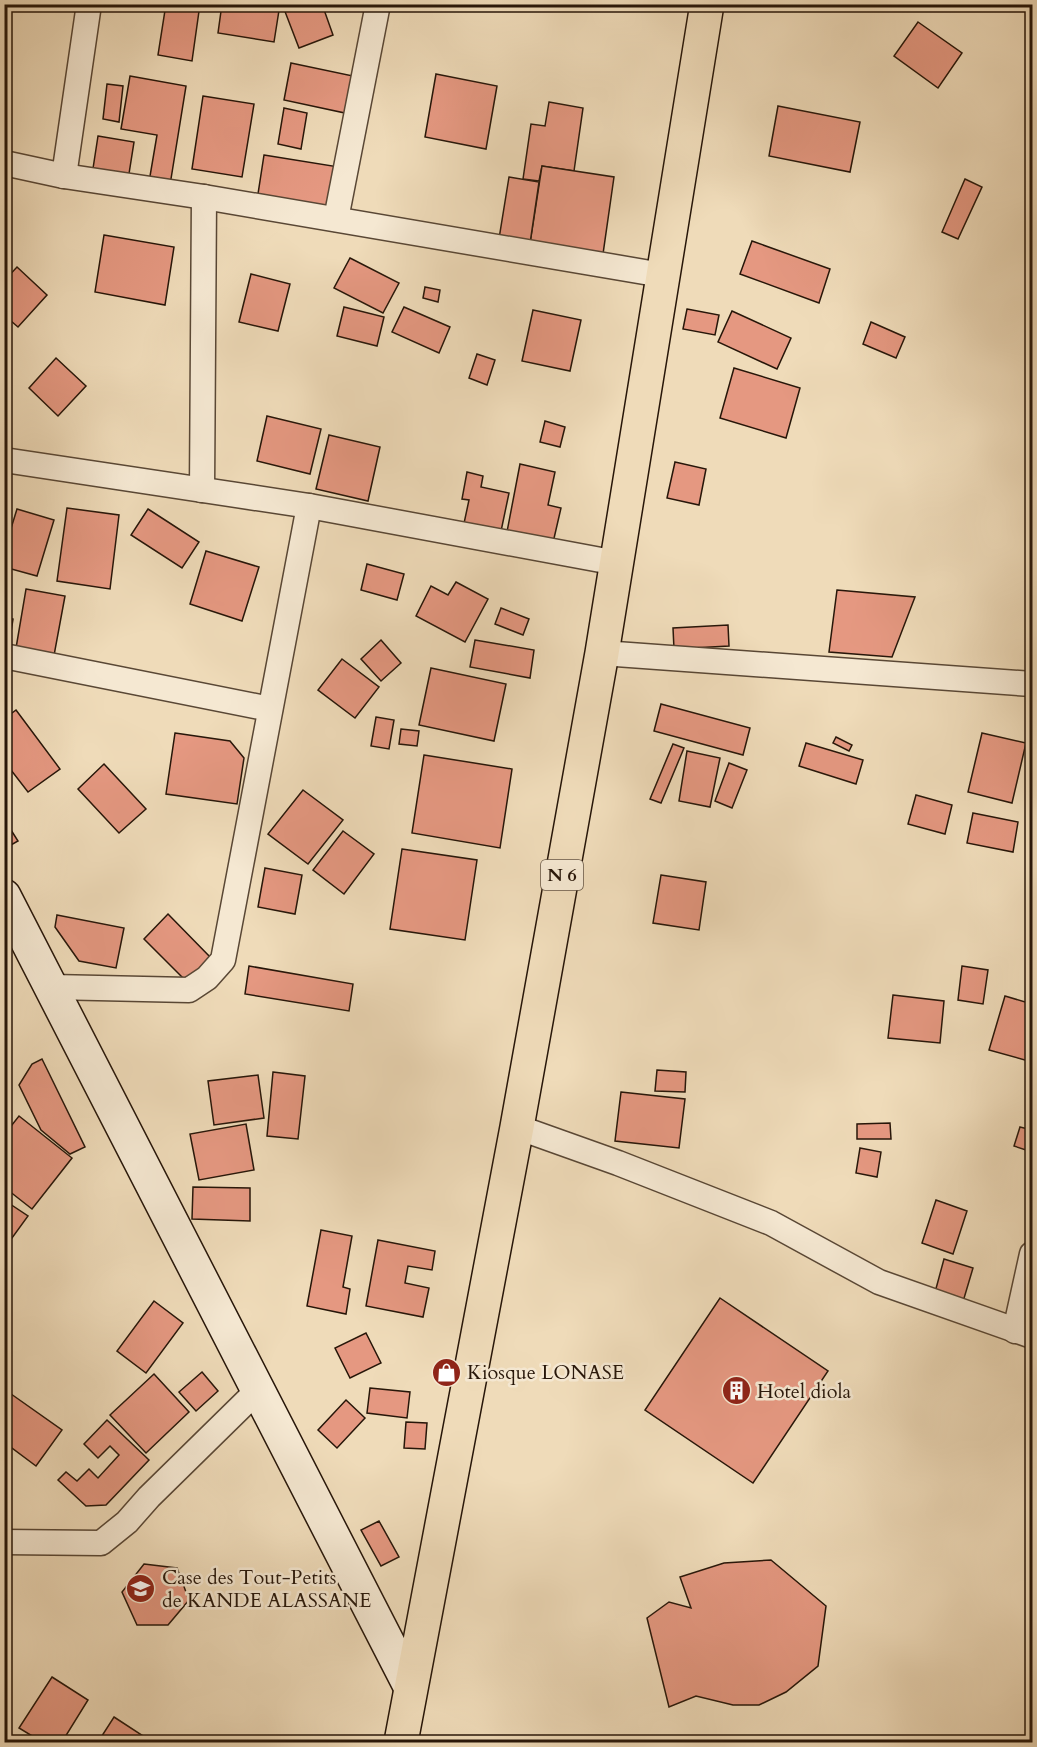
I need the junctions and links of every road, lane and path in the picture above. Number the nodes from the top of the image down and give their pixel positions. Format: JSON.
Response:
{"nodes":[{"id":1,"x":89,"y":4,"type":"edge"},
{"id":2,"x":378,"y":4,"type":"edge"},
{"id":3,"x":707,"y":4,"type":"edge"},
{"id":4,"x":4,"y":163,"type":"edge"},
{"id":5,"x":64,"y":176,"type":"junction"},
{"id":6,"x":204,"y":197,"type":"junction"},
{"id":7,"x":336,"y":219,"type":"junction"},
{"id":8,"x":662,"y":275,"type":"junction"},
{"id":9,"x":4,"y":460,"type":"edge"},
{"id":10,"x":202,"y":490,"type":"junction"},
{"id":11,"x":309,"y":506,"type":"junction"},
{"id":12,"x":617,"y":563,"type":"junction"},
{"id":13,"x":602,"y":653,"type":"junction"},
{"id":14,"x":4,"y":656,"type":"edge"},
{"id":15,"x":1032,"y":684,"type":"edge"},
{"id":16,"x":270,"y":709,"type":"junction"},
{"id":17,"x":4,"y":896,"type":"edge"},
{"id":18,"x":52,"y":987,"type":"junction"},
{"id":19,"x":517,"y":1127,"type":"junction"},
{"id":20,"x":1032,"y":1254,"type":"edge"},
{"id":21,"x":1024,"y":1334,"type":"edge"},
{"id":22,"x":256,"y":1391,"type":"junction"},
{"id":23,"x":4,"y":1542,"type":"edge"},
{"id":24,"x":410,"y":1686,"type":"junction"},
{"id":25,"x":401,"y":1743,"type":"edge"}],
"edges":[{"from":1,"to":5,"type":"street"},
{"from":2,"to":7,"type":"street"},
{"from":3,"to":8,"type":"main road","number":"N 6"},
{"from":4,"to":5,"type":"street"},
{"from":5,"to":6,"type":"street"},
{"from":6,"to":7,"type":"street"},
{"from":6,"to":10,"type":"street"},
{"from":7,"to":8,"type":"street"},
{"from":8,"to":12,"type":"main road","number":"N 6"},
{"from":9,"to":10,"type":"street"},
{"from":10,"to":11,"type":"street"},
{"from":11,"to":12,"type":"street"},
{"from":11,"to":16,"type":"street"},
{"from":12,"to":13,"type":"main road","number":"N 6"},
{"from":13,"to":15,"type":"street"},
{"from":13,"to":19,"type":"main road","number":"N 6"},
{"from":14,"to":16,"type":"street"},
{"from":16,"to":18,"type":"street"},
{"from":17,"to":18,"type":"street"},
{"from":18,"to":22,"type":"street"},
{"from":19,"to":21,"type":"street"},
{"from":19,"to":24,"type":"main road","number":"N 6"},
{"from":20,"to":21,"type":"street"},
{"from":22,"to":23,"type":"street"},
{"from":22,"to":24,"type":"street"},
{"from":24,"to":25,"type":"main road","number":"N 6"}]}
